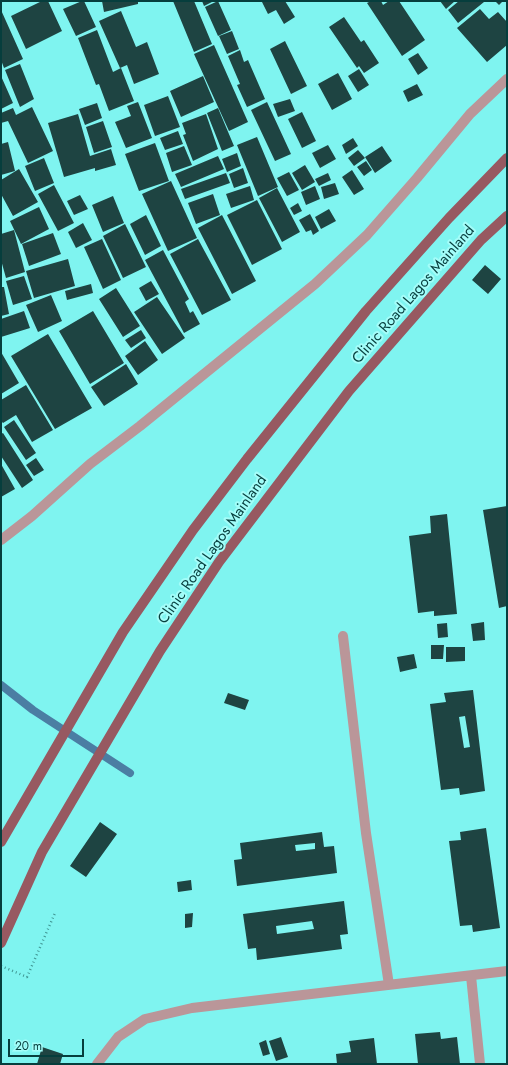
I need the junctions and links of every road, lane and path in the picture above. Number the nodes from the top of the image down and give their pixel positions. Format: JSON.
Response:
{"nodes":[{"id":1,"x":507,"y":79,"type":"edge"},
{"id":2,"x":507,"y":158,"type":"edge"},
{"id":3,"x":507,"y":216,"type":"edge"},
{"id":4,"x":1,"y":540,"type":"edge"},
{"id":5,"x":343,"y":636,"type":"dead end"},
{"id":6,"x":3,"y":838,"type":"edge"},
{"id":7,"x":55,"y":913,"type":"dead end"},
{"id":8,"x":1,"y":943,"type":"edge"},
{"id":9,"x":1,"y":966,"type":"edge"},
{"id":10,"x":507,"y":971,"type":"edge"},
{"id":11,"x":470,"y":976,"type":"junction"},
{"id":12,"x":389,"y":985,"type":"junction"},
{"id":13,"x":97,"y":1064,"type":"edge"},
{"id":14,"x":480,"y":1064,"type":"edge"}],
"edges":[{"from":1,"to":4,"type":"street"},
{"from":2,"to":6,"type":"main road","name":"Clinic Road Lagos Mainland"},
{"from":3,"to":8,"type":"main road","name":"Clinic Road Lagos Mainland"},
{"from":5,"to":12,"type":"street"},
{"from":7,"to":9,"type":"path"},
{"from":10,"to":11,"type":"street"},
{"from":11,"to":12,"type":"street"},
{"from":11,"to":14,"type":"street"},
{"from":12,"to":13,"type":"street"}]}
